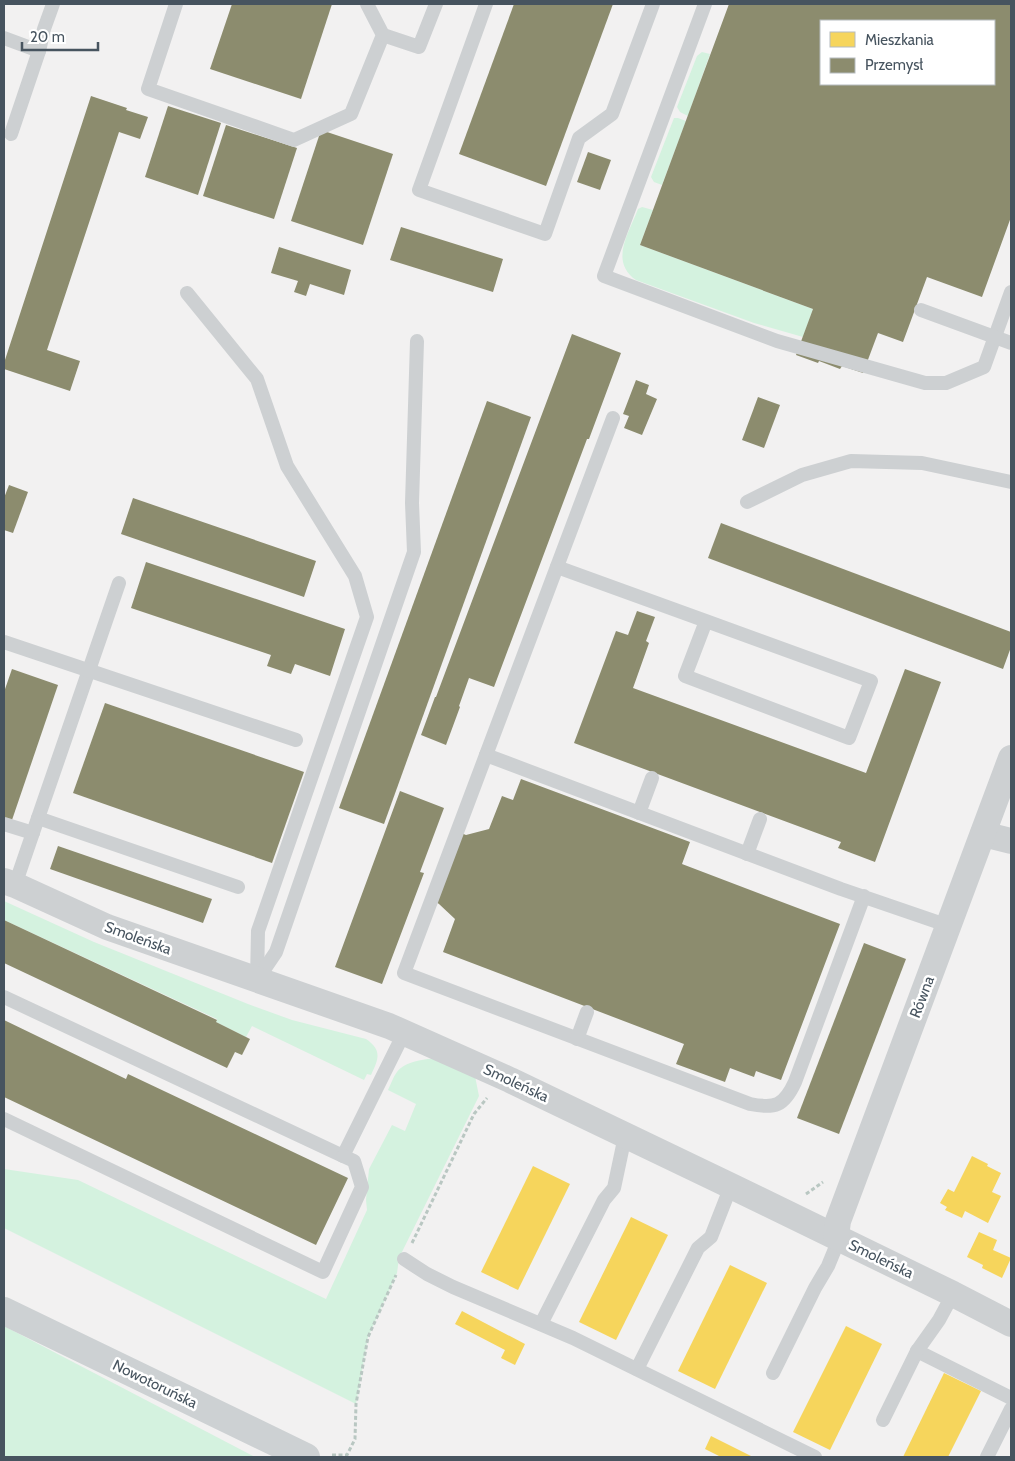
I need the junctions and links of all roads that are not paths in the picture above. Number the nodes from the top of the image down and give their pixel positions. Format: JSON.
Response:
{"nodes":[{"id":1,"x":53,"y":4,"type":"edge"},
{"id":2,"x":176,"y":4,"type":"edge"},
{"id":3,"x":367,"y":4,"type":"edge"},
{"id":4,"x":436,"y":4,"type":"edge"},
{"id":5,"x":486,"y":4,"type":"edge"},
{"id":6,"x":653,"y":4,"type":"edge"},
{"id":7,"x":705,"y":4,"type":"edge"},
{"id":8,"x":383,"y":35,"type":"junction"},
{"id":9,"x":4,"y":38,"type":"edge"},
{"id":10,"x":39,"y":51,"type":"junction"},
{"id":11,"x":11,"y":134,"type":"dead end"},
{"id":12,"x":1011,"y":292,"type":"edge"},
{"id":13,"x":187,"y":293,"type":"dead end"},
{"id":14,"x":921,"y":310,"type":"dead end"},
{"id":15,"x":994,"y":338,"type":"junction"},
{"id":16,"x":417,"y":341,"type":"dead end"},
{"id":17,"x":1011,"y":344,"type":"edge"},
{"id":18,"x":613,"y":418,"type":"dead end"},
{"id":19,"x":1011,"y":482,"type":"edge"},
{"id":20,"x":747,"y":502,"type":"dead end"},
{"id":21,"x":557,"y":567,"type":"junction"},
{"id":22,"x":119,"y":583,"type":"dead end"},
{"id":23,"x":706,"y":621,"type":"junction"},
{"id":24,"x":4,"y":642,"type":"edge"},
{"id":25,"x":89,"y":670,"type":"junction"},
{"id":26,"x":296,"y":740,"type":"dead end"},
{"id":27,"x":486,"y":755,"type":"junction"},
{"id":28,"x":1011,"y":758,"type":"edge"},
{"id":29,"x":652,"y":778,"type":"dead end"},
{"id":30,"x":639,"y":812,"type":"junction"},
{"id":31,"x":38,"y":818,"type":"junction"},
{"id":32,"x":760,"y":819,"type":"dead end"},
{"id":33,"x":4,"y":824,"type":"edge"},
{"id":34,"x":33,"y":833,"type":"junction"},
{"id":35,"x":983,"y":834,"type":"junction"},
{"id":36,"x":1011,"y":841,"type":"edge"},
{"id":37,"x":747,"y":854,"type":"junction"},
{"id":38,"x":9,"y":883,"type":"edge"},
{"id":39,"x":238,"y":887,"type":"dead end"},
{"id":40,"x":864,"y":896,"type":"junction"},
{"id":41,"x":949,"y":926,"type":"junction"},
{"id":42,"x":257,"y":980,"type":"junction"},
{"id":43,"x":4,"y":997,"type":"edge"},
{"id":44,"x":587,"y":1012,"type":"dead end"},
{"id":45,"x":404,"y":1033,"type":"junction"},
{"id":46,"x":577,"y":1039,"type":"junction"},
{"id":47,"x":4,"y":1120,"type":"edge"},
{"id":48,"x":625,"y":1136,"type":"junction"},
{"id":49,"x":343,"y":1156,"type":"junction"},
{"id":50,"x":731,"y":1186,"type":"junction"},
{"id":51,"x":836,"y":1237,"type":"junction"},
{"id":52,"x":404,"y":1258,"type":"dead end"},
{"id":53,"x":953,"y":1294,"type":"junction"},
{"id":54,"x":4,"y":1311,"type":"edge"},
{"id":55,"x":541,"y":1324,"type":"junction"},
{"id":56,"x":1011,"y":1324,"type":"edge"},
{"id":57,"x":917,"y":1351,"type":"junction"},
{"id":58,"x":637,"y":1370,"type":"junction"},
{"id":59,"x":773,"y":1373,"type":"dead end"},
{"id":60,"x":1011,"y":1398,"type":"edge"},
{"id":61,"x":1011,"y":1410,"type":"edge"},
{"id":62,"x":883,"y":1420,"type":"dead end"},
{"id":63,"x":306,"y":1457,"type":"edge"},
{"id":64,"x":815,"y":1457,"type":"edge"},
{"id":65,"x":987,"y":1457,"type":"edge"}],
"edges":[{"from":1,"to":10,"type":"lane"},
{"from":2,"to":8,"type":"lane"},
{"from":3,"to":8,"type":"lane"},
{"from":4,"to":8,"type":"lane"},
{"from":5,"to":6,"type":"lane"},
{"from":7,"to":15,"type":"lane"},
{"from":9,"to":10,"type":"lane"},
{"from":10,"to":11,"type":"lane"},
{"from":12,"to":15,"type":"lane"},
{"from":13,"to":42,"type":"lane"},
{"from":14,"to":15,"type":"lane"},
{"from":15,"to":17,"type":"lane"},
{"from":16,"to":42,"type":"lane"},
{"from":18,"to":21,"type":"lane"},
{"from":19,"to":20,"type":"lane"},
{"from":21,"to":23,"type":"lane"},
{"from":21,"to":27,"type":"lane"},
{"from":22,"to":25,"type":"lane"},
{"from":23,"to":23,"type":"lane"},
{"from":24,"to":25,"type":"lane"},
{"from":25,"to":26,"type":"lane"},
{"from":25,"to":31,"type":"lane"},
{"from":27,"to":30,"type":"lane"},
{"from":27,"to":46,"type":"lane"},
{"from":28,"to":35,"type":"street","name":"Równa"},
{"from":29,"to":30,"type":"lane"},
{"from":30,"to":37,"type":"lane"},
{"from":31,"to":34,"type":"lane"},
{"from":31,"to":39,"type":"lane"},
{"from":32,"to":37,"type":"lane"},
{"from":33,"to":34,"type":"lane"},
{"from":34,"to":38,"type":"lane"},
{"from":35,"to":36,"type":"street"},
{"from":35,"to":41,"type":"street","name":"Równa"},
{"from":37,"to":40,"type":"lane"},
{"from":38,"to":42,"type":"street","name":"Smoleńska"},
{"from":40,"to":41,"type":"lane"},
{"from":40,"to":46,"type":"lane"},
{"from":41,"to":51,"type":"street","name":"Równa"},
{"from":42,"to":45,"type":"street","name":"Smoleńska"},
{"from":43,"to":49,"type":"lane"},
{"from":44,"to":46,"type":"lane"},
{"from":45,"to":48,"type":"street","name":"Smoleńska"},
{"from":45,"to":49,"type":"lane"},
{"from":47,"to":49,"type":"lane"},
{"from":48,"to":50,"type":"street","name":"Smoleńska"},
{"from":48,"to":55,"type":"lane"},
{"from":50,"to":51,"type":"street","name":"Smoleńska"},
{"from":50,"to":58,"type":"lane"},
{"from":51,"to":53,"type":"street","name":"Smoleńska"},
{"from":51,"to":59,"type":"lane"},
{"from":52,"to":55,"type":"lane"},
{"from":53,"to":56,"type":"street","name":"Smoleńska"},
{"from":53,"to":57,"type":"lane"},
{"from":54,"to":63,"type":"main road","name":"Nowotoruńska"},
{"from":55,"to":58,"type":"lane"},
{"from":57,"to":60,"type":"lane"},
{"from":57,"to":62,"type":"lane"},
{"from":58,"to":64,"type":"lane"},
{"from":61,"to":65,"type":"lane"}]}
